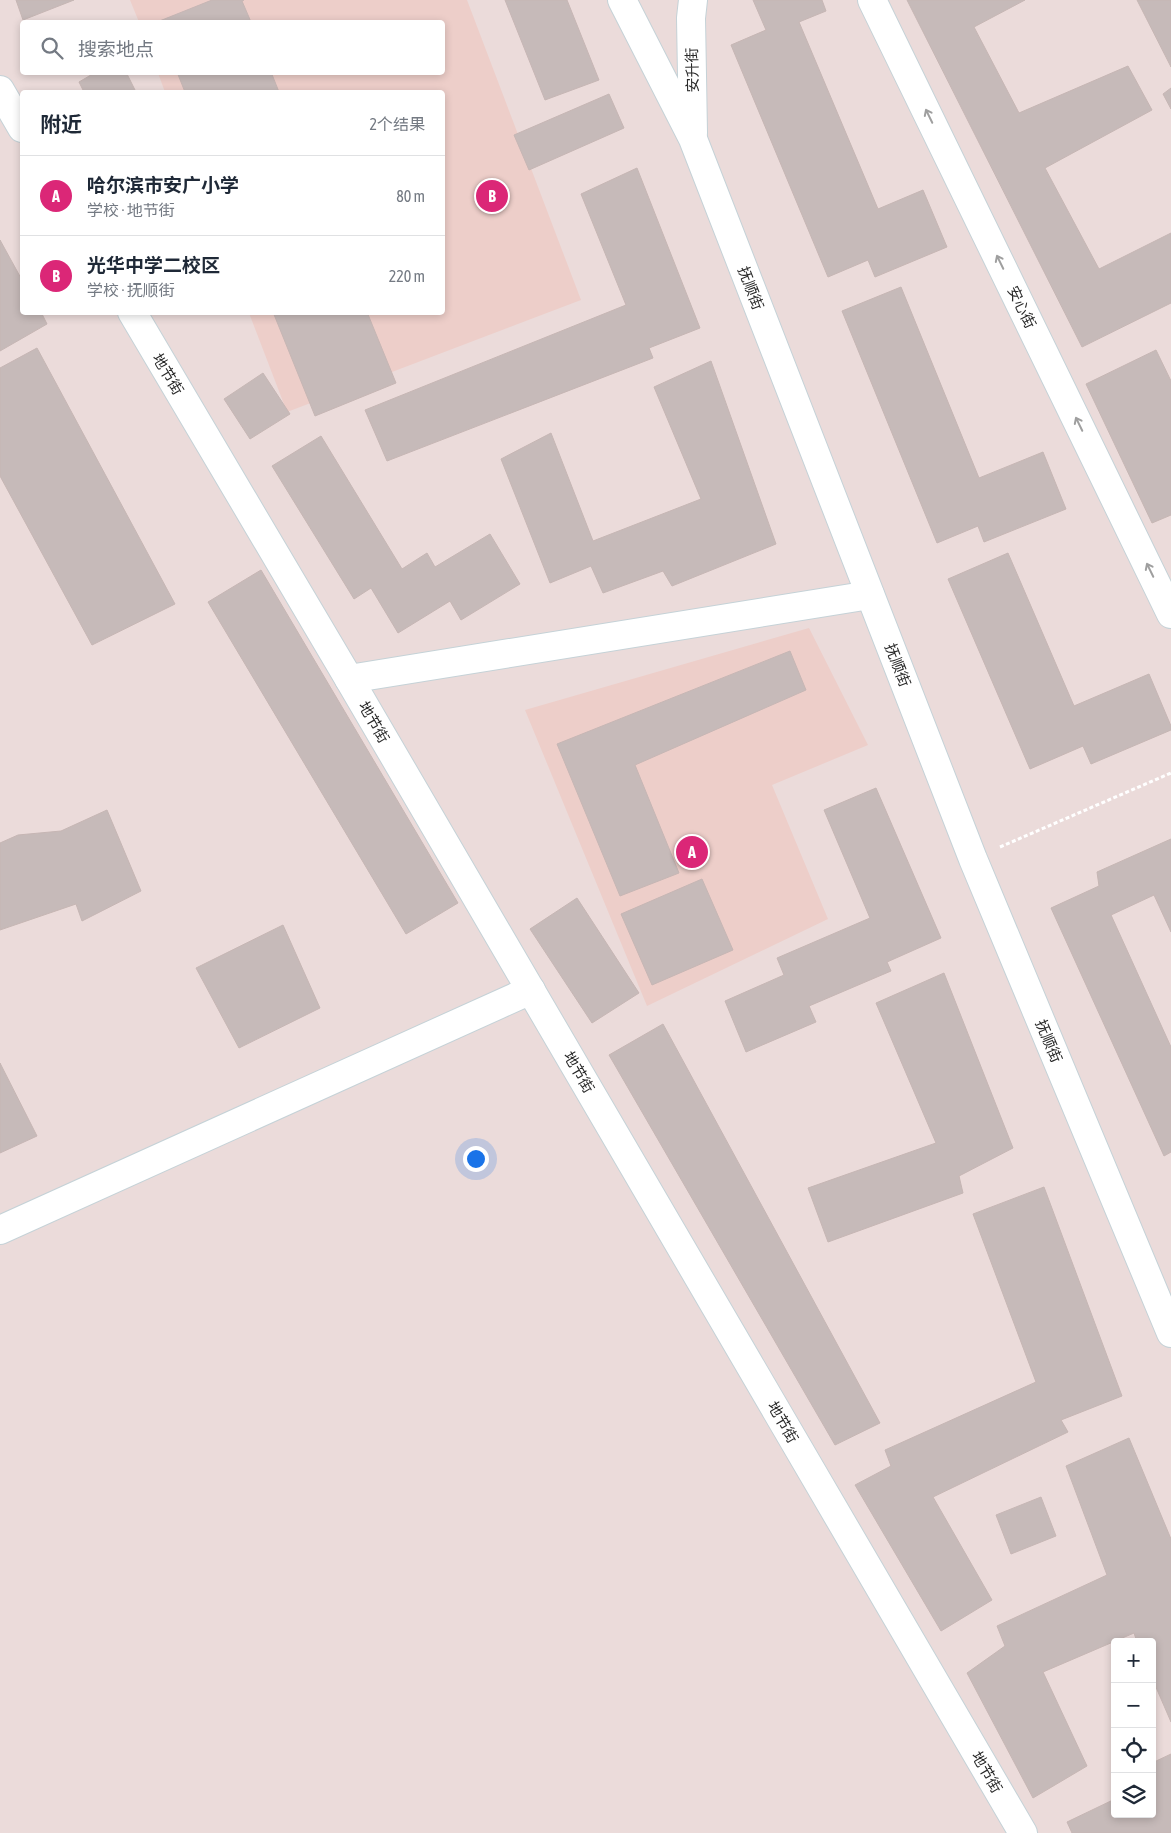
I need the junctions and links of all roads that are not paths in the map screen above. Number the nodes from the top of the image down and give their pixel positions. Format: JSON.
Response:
{"nodes":[{"id":1,"x":622,"y":0,"type":"edge"},
{"id":2,"x":693,"y":0,"type":"edge"},
{"id":3,"x":872,"y":0,"type":"edge"},
{"id":4,"x":0,"y":90,"type":"edge"},
{"id":5,"x":20,"y":125,"type":"edge"},
{"id":6,"x":693,"y":139,"type":"junction"},
{"id":7,"x":134,"y":315,"type":"edge"},
{"id":8,"x":870,"y":595,"type":"junction"},
{"id":9,"x":1171,"y":614,"type":"edge"},
{"id":10,"x":349,"y":679,"type":"junction"},
{"id":11,"x":531,"y":990,"type":"junction"},
{"id":12,"x":0,"y":1230,"type":"edge"},
{"id":13,"x":1171,"y":1333,"type":"edge"},
{"id":14,"x":1022,"y":1833,"type":"edge"}],
"edges":[{"from":1,"to":6,"type":"street","name":"抚顺街"},
{"from":2,"to":6,"type":"street","name":"安升街"},
{"from":9,"to":3,"type":"street","name":"安心街","one_way":true},
{"from":4,"to":5,"type":"street"},
{"from":6,"to":8,"type":"street","name":"抚顺街"},
{"from":7,"to":10,"type":"street","name":"地节街"},
{"from":8,"to":10,"type":"street"},
{"from":8,"to":13,"type":"street","name":"抚顺街"},
{"from":10,"to":11,"type":"street","name":"地节街"},
{"from":11,"to":12,"type":"street"},
{"from":11,"to":14,"type":"street","name":"地节街"}]}
